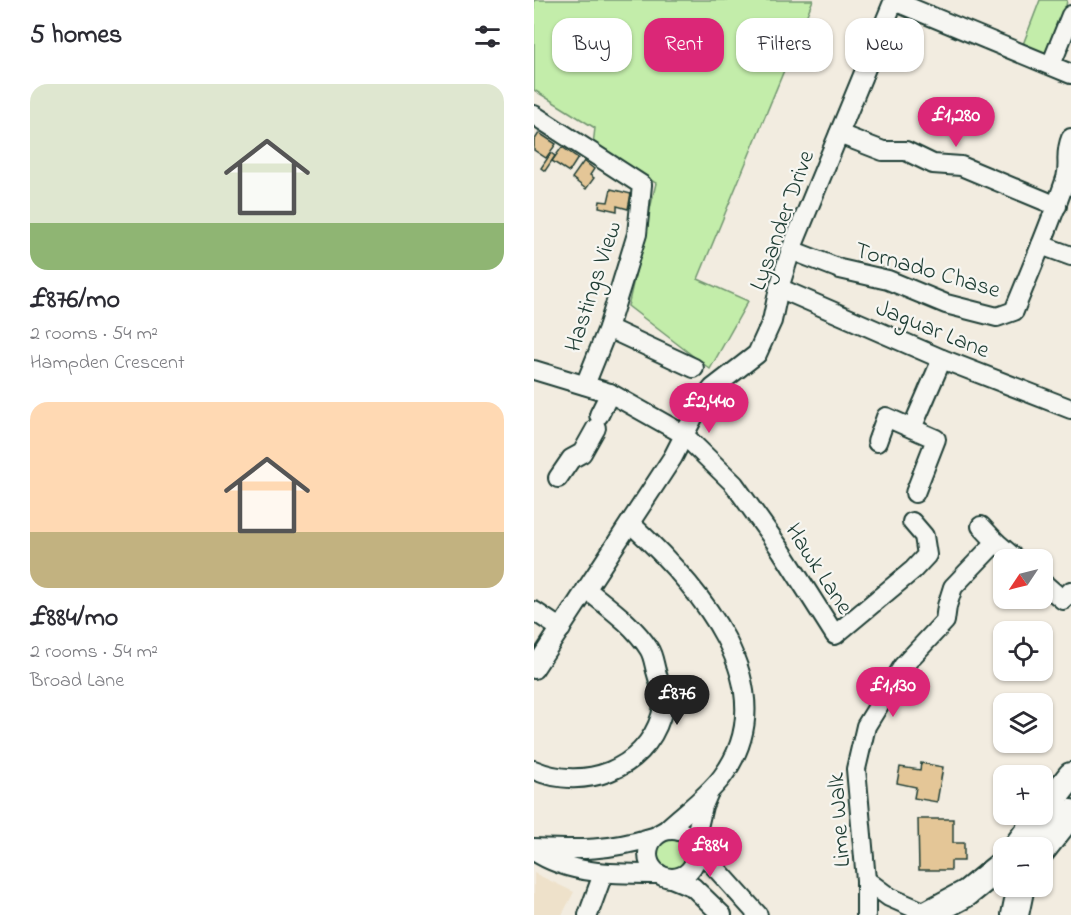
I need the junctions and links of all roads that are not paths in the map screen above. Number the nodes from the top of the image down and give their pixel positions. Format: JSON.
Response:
{"nodes":[{"id":1,"x":894,"y":0,"type":"edge"},
{"id":2,"x":1071,"y":15,"type":"edge"},
{"id":3,"x":1051,"y":65,"type":"junction"},
{"id":4,"x":1071,"y":74,"type":"edge"},
{"id":5,"x":534,"y":115,"type":"edge"},
{"id":6,"x":839,"y":134,"type":"junction"},
{"id":7,"x":1071,"y":138,"type":"edge"},
{"id":8,"x":1057,"y":206,"type":"junction"},
{"id":9,"x":1041,"y":245,"type":"junction"},
{"id":10,"x":791,"y":250,"type":"junction"},
{"id":11,"x":1071,"y":256,"type":"edge"},
{"id":12,"x":779,"y":288,"type":"junction"},
{"id":13,"x":608,"y":328,"type":"junction"},
{"id":14,"x":942,"y":359,"type":"junction"},
{"id":15,"x":694,"y":368,"type":"dead end"},
{"id":16,"x":534,"y":370,"type":"edge"},
{"id":17,"x":585,"y":385,"type":"junction"},
{"id":18,"x":610,"y":393,"type":"junction"},
{"id":19,"x":1071,"y":409,"type":"edge"},
{"id":20,"x":912,"y":428,"type":"junction"},
{"id":21,"x":683,"y":434,"type":"junction"},
{"id":22,"x":877,"y":442,"type":"dead end"},
{"id":23,"x":558,"y":477,"type":"dead end"},
{"id":24,"x":915,"y":493,"type":"dead end"},
{"id":25,"x":912,"y":522,"type":"dead end"},
{"id":26,"x":630,"y":523,"type":"junction"},
{"id":27,"x":981,"y":526,"type":"dead end"},
{"id":28,"x":996,"y":542,"type":"junction"},
{"id":29,"x":1004,"y":549,"type":"edge"},
{"id":30,"x":586,"y":590,"type":"junction"},
{"id":31,"x":1053,"y":591,"type":"edge"},
{"id":32,"x":1071,"y":591,"type":"edge"},
{"id":33,"x":534,"y":611,"type":"edge"},
{"id":34,"x":561,"y":629,"type":"junction"},
{"id":35,"x":534,"y":669,"type":"edge"},
{"id":36,"x":534,"y":770,"type":"edge"},
{"id":37,"x":1071,"y":776,"type":"edge"},
{"id":38,"x":710,"y":790,"type":"junction"},
{"id":39,"x":1053,"y":800,"type":"edge"},
{"id":40,"x":1071,"y":813,"type":"edge"},
{"id":41,"x":1034,"y":825,"type":"edge"},
{"id":42,"x":659,"y":834,"type":"junction"},
{"id":43,"x":1024,"y":837,"type":"edge"},
{"id":44,"x":1052,"y":837,"type":"edge"},
{"id":45,"x":694,"y":844,"type":"junction"},
{"id":46,"x":534,"y":850,"type":"edge"},
{"id":47,"x":993,"y":872,"type":"edge"},
{"id":48,"x":603,"y":874,"type":"junction"},
{"id":49,"x":665,"y":876,"type":"junction"},
{"id":50,"x":866,"y":880,"type":"junction"},
{"id":51,"x":1019,"y":897,"type":"edge"},
{"id":52,"x":588,"y":915,"type":"edge"},
{"id":53,"x":722,"y":915,"type":"edge"},
{"id":54,"x":759,"y":915,"type":"edge"},
{"id":55,"x":866,"y":915,"type":"edge"},
{"id":56,"x":935,"y":915,"type":"edge"},
{"id":57,"x":1016,"y":915,"type":"edge"}],
"edges":[{"from":1,"to":3,"type":"street"},
{"from":1,"to":6,"type":"street","name":"Lysander Drive"},
{"from":2,"to":3,"type":"street"},
{"from":3,"to":4,"type":"street"},
{"from":5,"to":13,"type":"street","name":"Hastings View"},
{"from":6,"to":8,"type":"street"},
{"from":6,"to":10,"type":"street","name":"Lysander Drive"},
{"from":7,"to":8,"type":"street","name":"Tornado Chase"},
{"from":8,"to":9,"type":"street","name":"Tornado Chase"},
{"from":9,"to":10,"type":"street","name":"Tornado Chase"},
{"from":9,"to":11,"type":"street"},
{"from":10,"to":12,"type":"street","name":"Lysander Drive"},
{"from":12,"to":14,"type":"street","name":"Jaguar Lane"},
{"from":12,"to":21,"type":"street","name":"Lysander Drive"},
{"from":13,"to":15,"type":"street"},
{"from":13,"to":17,"type":"street","name":"Hastings View"},
{"from":14,"to":19,"type":"street","name":"Jaguar Lane"},
{"from":14,"to":20,"type":"street"},
{"from":16,"to":17,"type":"street"},
{"from":17,"to":18,"type":"street"},
{"from":18,"to":21,"type":"street"},
{"from":18,"to":23,"type":"street"},
{"from":20,"to":22,"type":"street"},
{"from":20,"to":24,"type":"street"},
{"from":21,"to":25,"type":"street","name":"Hawk Lane"},
{"from":21,"to":26,"type":"street","name":"Lysander Drive"},
{"from":26,"to":30,"type":"street","name":"Lysander Drive"},
{"from":26,"to":38,"type":"street"},
{"from":27,"to":28,"type":"street"},
{"from":28,"to":29,"type":"street"},
{"from":28,"to":50,"type":"street","name":"Lime Walk"},
{"from":30,"to":34,"type":"street","name":"Lysander Drive"},
{"from":30,"to":36,"type":"street"},
{"from":31,"to":32,"type":"street"},
{"from":33,"to":34,"type":"street"},
{"from":34,"to":35,"type":"street","name":"Lysander Drive"},
{"from":37,"to":39,"type":"highway"},
{"from":38,"to":42,"type":"street"},
{"from":38,"to":45,"type":"street"},
{"from":40,"to":44,"type":"highway"},
{"from":41,"to":43,"type":"highway"},
{"from":42,"to":45,"type":"street"},
{"from":42,"to":46,"type":"street"},
{"from":42,"to":49,"type":"street"},
{"from":45,"to":49,"type":"street"},
{"from":45,"to":54,"type":"street"},
{"from":46,"to":48,"type":"street"},
{"from":47,"to":56,"type":"highway"},
{"from":48,"to":49,"type":"street"},
{"from":48,"to":52,"type":"street"},
{"from":49,"to":53,"type":"street"},
{"from":50,"to":55,"type":"street","name":"Lime Walk"},
{"from":50,"to":56,"type":"street","name":"Lime Walk"},
{"from":51,"to":57,"type":"highway"}]}
